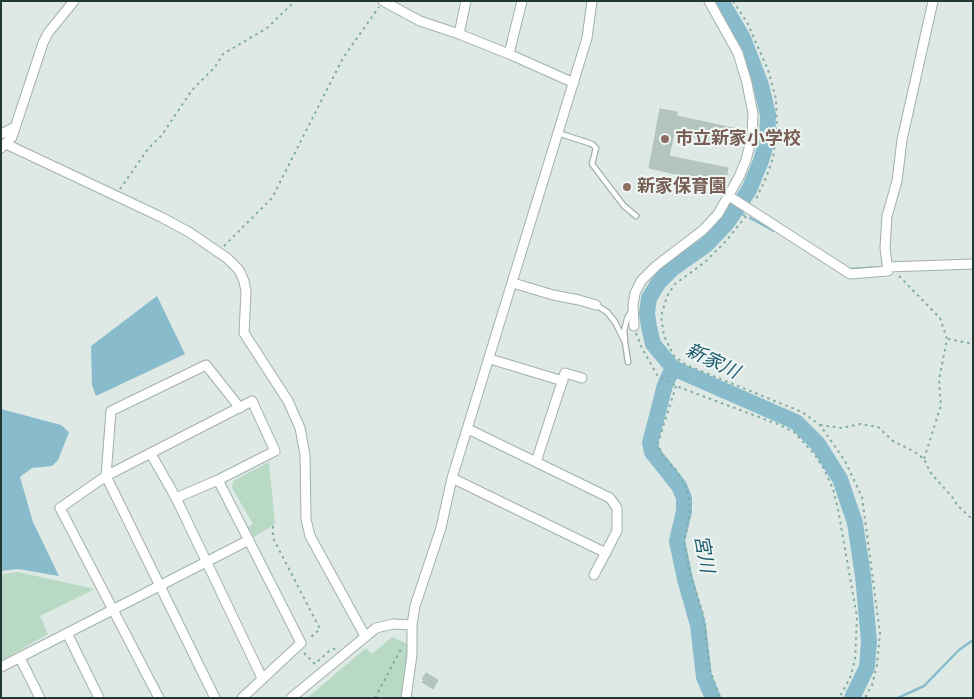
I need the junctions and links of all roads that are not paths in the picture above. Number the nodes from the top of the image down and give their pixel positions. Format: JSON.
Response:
{"nodes":[{"id":1,"x":74,"y":1,"type":"edge"},
{"id":2,"x":383,"y":1,"type":"edge"},
{"id":3,"x":466,"y":1,"type":"edge"},
{"id":4,"x":522,"y":1,"type":"edge"},
{"id":5,"x":592,"y":1,"type":"edge"},
{"id":6,"x":709,"y":1,"type":"edge"},
{"id":7,"x":933,"y":1,"type":"edge"},
{"id":8,"x":459,"y":34,"type":"junction"},
{"id":9,"x":509,"y":54,"type":"junction"},
{"id":10,"x":574,"y":84,"type":"junction"},
{"id":11,"x":15,"y":126,"type":"junction"},
{"id":12,"x":558,"y":133,"type":"junction"},
{"id":13,"x":1,"y":134,"type":"edge"},
{"id":14,"x":4,"y":146,"type":"edge"},
{"id":15,"x":729,"y":196,"type":"junction"},
{"id":16,"x":636,"y":216,"type":"dead end"},
{"id":17,"x":973,"y":264,"type":"edge"},
{"id":18,"x":888,"y":269,"type":"junction"},
{"id":19,"x":513,"y":283,"type":"junction"},
{"id":20,"x":596,"y":305,"type":"joint"},
{"id":21,"x":633,"y":305,"type":"junction"},
{"id":22,"x":634,"y":326,"type":"road end"},
{"id":23,"x":626,"y":342,"type":"junction"},
{"id":24,"x":490,"y":359,"type":"junction"},
{"id":25,"x":628,"y":362,"type":"dead end"},
{"id":26,"x":582,"y":378,"type":"dead end"},
{"id":27,"x":563,"y":381,"type":"junction"},
{"id":28,"x":240,"y":408,"type":"junction"},
{"id":29,"x":468,"y":429,"type":"junction"},
{"id":30,"x":151,"y":454,"type":"junction"},
{"id":31,"x":536,"y":462,"type":"junction"},
{"id":32,"x":106,"y":476,"type":"junction"},
{"id":33,"x":452,"y":478,"type":"junction"},
{"id":34,"x":218,"y":480,"type":"junction"},
{"id":35,"x":176,"y":498,"type":"junction"},
{"id":36,"x":249,"y":540,"type":"junction"},
{"id":37,"x":606,"y":553,"type":"junction"},
{"id":38,"x":206,"y":563,"type":"junction"},
{"id":39,"x":594,"y":575,"type":"dead end"},
{"id":40,"x":160,"y":586,"type":"junction"},
{"id":41,"x":114,"y":610,"type":"junction"},
{"id":42,"x":412,"y":625,"type":"junction"},
{"id":43,"x":67,"y":633,"type":"junction"},
{"id":44,"x":364,"y":636,"type":"junction"},
{"id":45,"x":20,"y":658,"type":"junction"},
{"id":46,"x":1,"y":667,"type":"edge"},
{"id":47,"x":262,"y":678,"type":"junction"},
{"id":48,"x":40,"y":698,"type":"edge"},
{"id":49,"x":99,"y":698,"type":"edge"},
{"id":50,"x":158,"y":698,"type":"edge"},
{"id":51,"x":215,"y":698,"type":"edge"},
{"id":52,"x":242,"y":698,"type":"edge"},
{"id":53,"x":291,"y":698,"type":"edge"},
{"id":54,"x":406,"y":698,"type":"edge"}],
"edges":[{"from":1,"to":11,"type":"street"},
{"from":2,"to":8,"type":"street"},
{"from":3,"to":8,"type":"street"},
{"from":4,"to":9,"type":"street"},
{"from":5,"to":10,"type":"street"},
{"from":6,"to":15,"type":"street"},
{"from":7,"to":18,"type":"street"},
{"from":8,"to":9,"type":"street"},
{"from":9,"to":10,"type":"street"},
{"from":10,"to":12,"type":"street"},
{"from":11,"to":13,"type":"street"},
{"from":11,"to":14,"type":"street"},
{"from":12,"to":16,"type":"lane"},
{"from":12,"to":19,"type":"street"},
{"from":14,"to":44,"type":"street"},
{"from":15,"to":18,"type":"street"},
{"from":15,"to":21,"type":"street"},
{"from":17,"to":18,"type":"street"},
{"from":19,"to":20,"type":"street"},
{"from":19,"to":24,"type":"street"},
{"from":20,"to":23,"type":"lane"},
{"from":21,"to":22,"type":"street"},
{"from":21,"to":23,"type":"lane"},
{"from":23,"to":25,"type":"lane"},
{"from":24,"to":27,"type":"street"},
{"from":24,"to":29,"type":"street"},
{"from":26,"to":27,"type":"street"},
{"from":27,"to":31,"type":"street"},
{"from":28,"to":30,"type":"street"},
{"from":28,"to":32,"type":"street"},
{"from":28,"to":34,"type":"street"},
{"from":29,"to":31,"type":"street"},
{"from":29,"to":33,"type":"street"},
{"from":30,"to":32,"type":"street"},
{"from":30,"to":35,"type":"street"},
{"from":31,"to":37,"type":"street"},
{"from":32,"to":40,"type":"street"},
{"from":32,"to":41,"type":"street"},
{"from":33,"to":37,"type":"street"},
{"from":33,"to":42,"type":"street"},
{"from":34,"to":35,"type":"street"},
{"from":34,"to":36,"type":"street"},
{"from":35,"to":38,"type":"street"},
{"from":36,"to":38,"type":"street"},
{"from":36,"to":47,"type":"street"},
{"from":37,"to":39,"type":"street"},
{"from":38,"to":40,"type":"street"},
{"from":38,"to":47,"type":"street"},
{"from":40,"to":41,"type":"street"},
{"from":40,"to":51,"type":"street"},
{"from":41,"to":43,"type":"street"},
{"from":41,"to":50,"type":"street"},
{"from":42,"to":44,"type":"street"},
{"from":42,"to":54,"type":"street"},
{"from":43,"to":45,"type":"street"},
{"from":43,"to":49,"type":"street"},
{"from":44,"to":53,"type":"street"},
{"from":45,"to":46,"type":"street"},
{"from":45,"to":48,"type":"street"},
{"from":47,"to":52,"type":"street"}]}
